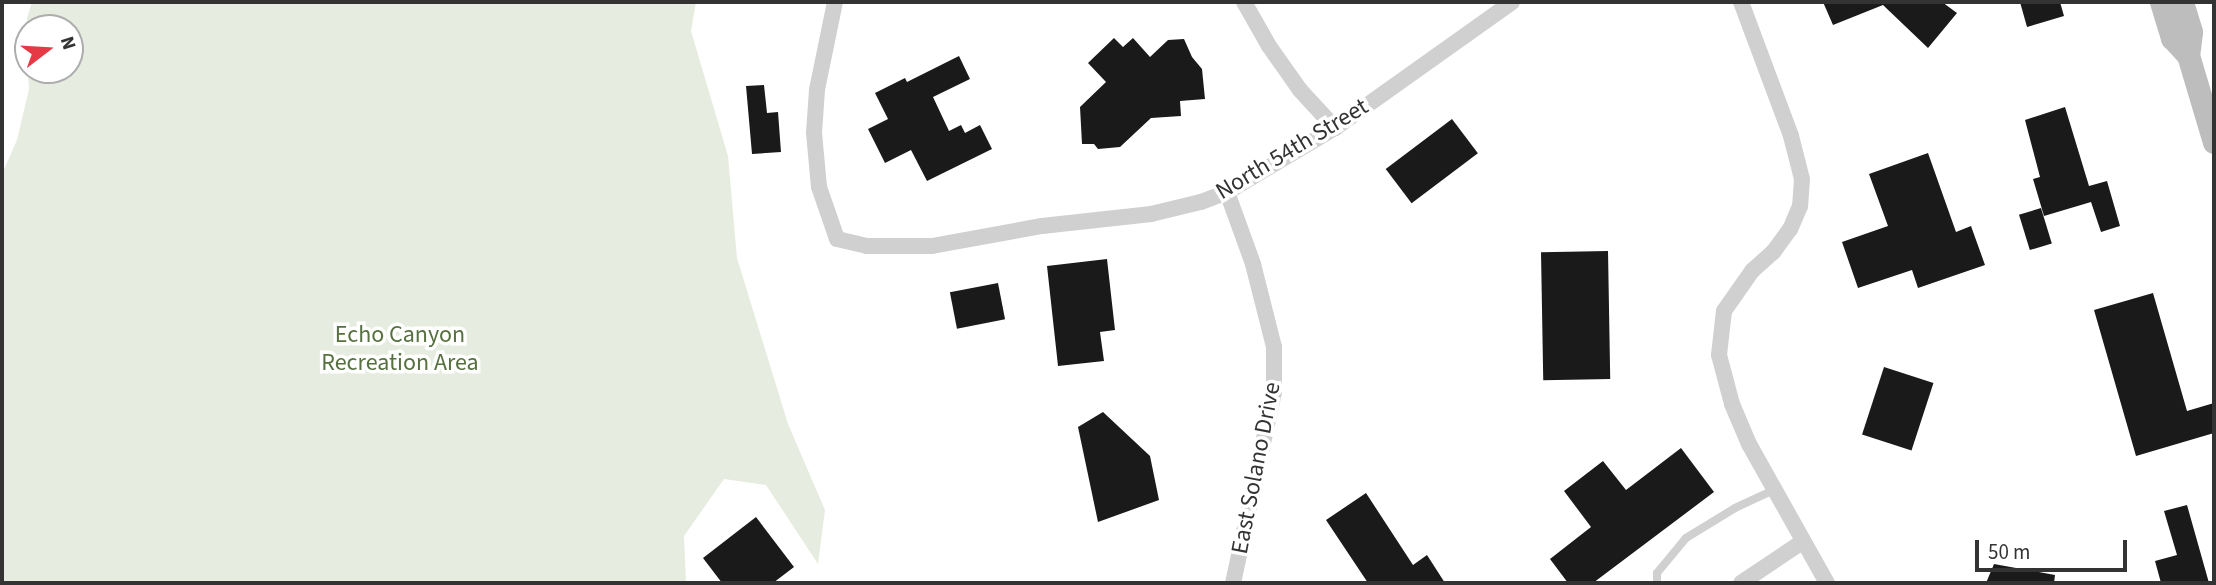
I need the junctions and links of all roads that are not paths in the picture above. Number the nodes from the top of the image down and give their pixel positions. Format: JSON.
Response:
{"nodes":[{"id":1,"x":835,"y":2,"type":"edge"},
{"id":2,"x":1244,"y":2,"type":"edge"},
{"id":3,"x":1512,"y":2,"type":"edge"},
{"id":4,"x":1741,"y":2,"type":"edge"},
{"id":5,"x":2161,"y":2,"type":"edge"},
{"id":6,"x":2182,"y":2,"type":"edge"},
{"id":7,"x":2188,"y":55,"type":"junction"},
{"id":8,"x":1335,"y":128,"type":"junction"},
{"id":9,"x":2214,"y":142,"type":"edge"},
{"id":10,"x":1227,"y":192,"type":"junction"},
{"id":11,"x":1774,"y":490,"type":"junction"},
{"id":12,"x":1802,"y":542,"type":"junction"},
{"id":13,"x":1233,"y":583,"type":"edge"},
{"id":14,"x":1657,"y":583,"type":"edge"},
{"id":15,"x":1741,"y":583,"type":"edge"},
{"id":16,"x":1827,"y":583,"type":"edge"}],
"edges":[{"from":1,"to":10,"type":"street","name":"North 54th Street"},
{"from":2,"to":8,"type":"street"},
{"from":3,"to":8,"type":"street","name":"North 54th Street"},
{"from":4,"to":11,"type":"street"},
{"from":5,"to":7,"type":"street"},
{"from":6,"to":7,"type":"street"},
{"from":7,"to":9,"type":"street"},
{"from":8,"to":10,"type":"street","name":"North 54th Street"},
{"from":10,"to":13,"type":"street","name":"East Solano Drive"},
{"from":11,"to":12,"type":"street"},
{"from":11,"to":14,"type":"lane"},
{"from":12,"to":15,"type":"street"},
{"from":12,"to":16,"type":"street"}]}
